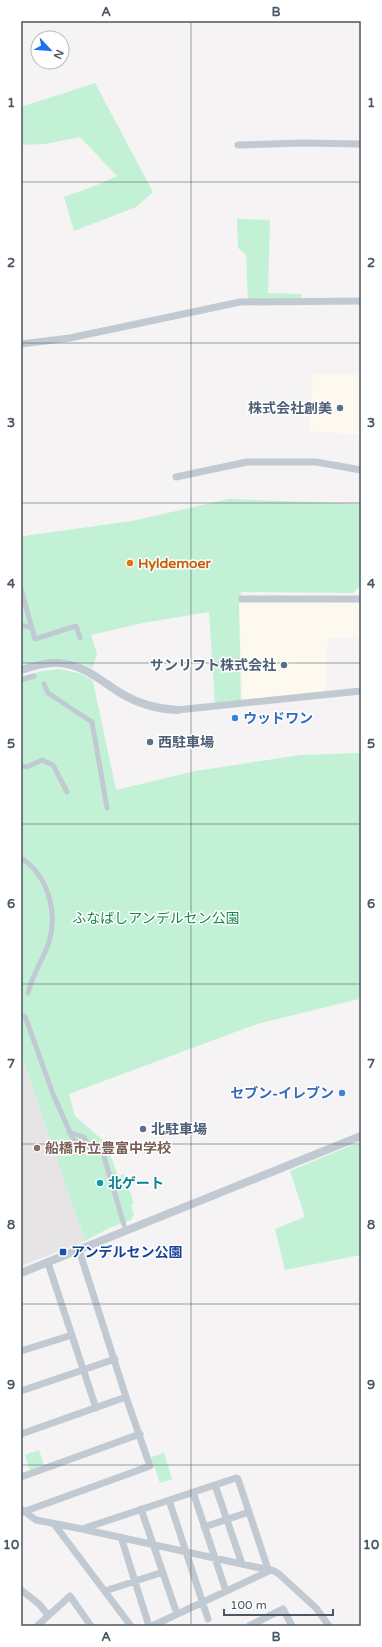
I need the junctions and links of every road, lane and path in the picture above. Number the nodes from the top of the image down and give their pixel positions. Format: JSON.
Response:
{"nodes":[{"id":1,"x":361,"y":144,"type":"edge"},
{"id":2,"x":238,"y":145,"type":"dead end"},
{"id":3,"x":361,"y":302,"type":"edge"},
{"id":4,"x":21,"y":344,"type":"edge"},
{"id":5,"x":361,"y":470,"type":"edge"},
{"id":6,"x":176,"y":477,"type":"dead end"},
{"id":7,"x":21,"y":589,"type":"edge"},
{"id":8,"x":242,"y":599,"type":"dead end"},
{"id":9,"x":361,"y":599,"type":"edge"},
{"id":10,"x":21,"y":626,"type":"edge"},
{"id":11,"x":32,"y":628,"type":"junction"},
{"id":12,"x":80,"y":638,"type":"dead end"},
{"id":13,"x":21,"y":670,"type":"edge"},
{"id":14,"x":34,"y":676,"type":"dead end"},
{"id":15,"x":21,"y":680,"type":"edge"},
{"id":16,"x":44,"y":684,"type":"dead end"},
{"id":17,"x":361,"y":691,"type":"edge"},
{"id":18,"x":177,"y":710,"type":"joint"},
{"id":19,"x":21,"y":766,"type":"edge"},
{"id":20,"x":67,"y":792,"type":"dead end"},
{"id":21,"x":107,"y":808,"type":"dead end"},
{"id":22,"x":21,"y":858,"type":"edge"},
{"id":23,"x":28,"y":993,"type":"dead end"},
{"id":24,"x":25,"y":1016,"type":"dead end"},
{"id":25,"x":69,"y":1132,"type":"junction"},
{"id":26,"x":361,"y":1136,"type":"edge"},
{"id":27,"x":89,"y":1146,"type":"junction"},
{"id":28,"x":124,"y":1225,"type":"dead end"},
{"id":29,"x":79,"y":1250,"type":"junction"},
{"id":30,"x":48,"y":1263,"type":"junction"},
{"id":31,"x":21,"y":1273,"type":"edge"},
{"id":32,"x":72,"y":1335,"type":"junction"},
{"id":33,"x":21,"y":1351,"type":"edge"},
{"id":34,"x":115,"y":1359,"type":"junction"},
{"id":35,"x":83,"y":1370,"type":"junction"},
{"id":36,"x":21,"y":1391,"type":"edge"},
{"id":37,"x":126,"y":1397,"type":"junction"},
{"id":38,"x":96,"y":1408,"type":"junction"},
{"id":39,"x":21,"y":1434,"type":"edge"},
{"id":40,"x":140,"y":1434,"type":"junction"},
{"id":41,"x":21,"y":1477,"type":"edge"},
{"id":42,"x":215,"y":1485,"type":"junction"},
{"id":43,"x":193,"y":1492,"type":"junction"},
{"id":44,"x":169,"y":1500,"type":"junction"},
{"id":45,"x":141,"y":1509,"type":"junction"},
{"id":46,"x":22,"y":1511,"type":"edge"},
{"id":47,"x":249,"y":1512,"type":"junction"},
{"id":48,"x":227,"y":1519,"type":"junction"},
{"id":49,"x":54,"y":1524,"type":"junction"},
{"id":50,"x":204,"y":1527,"type":"junction"},
{"id":51,"x":82,"y":1529,"type":"junction"},
{"id":52,"x":121,"y":1537,"type":"junction"},
{"id":53,"x":154,"y":1544,"type":"junction"},
{"id":54,"x":185,"y":1551,"type":"junction"},
{"id":55,"x":214,"y":1558,"type":"junction"},
{"id":56,"x":242,"y":1564,"type":"junction"},
{"id":57,"x":270,"y":1570,"type":"junction"},
{"id":58,"x":163,"y":1572,"type":"junction"},
{"id":59,"x":135,"y":1581,"type":"junction"},
{"id":60,"x":21,"y":1590,"type":"edge"},
{"id":61,"x":105,"y":1591,"type":"junction"},
{"id":62,"x":226,"y":1591,"type":"junction"},
{"id":63,"x":203,"y":1602,"type":"junction"},
{"id":64,"x":177,"y":1614,"type":"junction"},
{"id":65,"x":48,"y":1615,"type":"junction"},
{"id":66,"x":208,"y":1619,"type":"dead end"},
{"id":67,"x":89,"y":1625,"type":"edge"},
{"id":68,"x":37,"y":1626,"type":"edge"},
{"id":69,"x":131,"y":1626,"type":"edge"},
{"id":70,"x":151,"y":1626,"type":"edge"},
{"id":71,"x":249,"y":1626,"type":"edge"},
{"id":72,"x":292,"y":1626,"type":"edge"},
{"id":73,"x":329,"y":1626,"type":"edge"}],
"edges":[{"from":1,"to":2,"type":"street"},
{"from":3,"to":4,"type":"street"},
{"from":5,"to":6,"type":"street"},
{"from":7,"to":11,"type":"street"},
{"from":8,"to":9,"type":"street"},
{"from":10,"to":11,"type":"street"},
{"from":11,"to":12,"type":"street"},
{"from":13,"to":18,"type":"street"},
{"from":14,"to":15,"type":"street"},
{"from":16,"to":21,"type":"street"},
{"from":17,"to":18,"type":"street"},
{"from":19,"to":20,"type":"street"},
{"from":22,"to":23,"type":"street"},
{"from":24,"to":25,"type":"street"},
{"from":25,"to":27,"type":"street"},
{"from":25,"to":27,"type":"street"},
{"from":26,"to":29,"type":"street"},
{"from":27,"to":28,"type":"street"},
{"from":29,"to":30,"type":"street"},
{"from":29,"to":34,"type":"street"},
{"from":30,"to":31,"type":"street"},
{"from":30,"to":32,"type":"street"},
{"from":32,"to":33,"type":"street"},
{"from":32,"to":35,"type":"street"},
{"from":34,"to":35,"type":"street"},
{"from":34,"to":37,"type":"street"},
{"from":35,"to":36,"type":"street"},
{"from":35,"to":38,"type":"street"},
{"from":37,"to":38,"type":"street"},
{"from":37,"to":40,"type":"street"},
{"from":38,"to":39,"type":"street"},
{"from":40,"to":41,"type":"street"},
{"from":40,"to":46,"type":"street"},
{"from":42,"to":43,"type":"street"},
{"from":42,"to":47,"type":"street"},
{"from":42,"to":48,"type":"street"},
{"from":43,"to":44,"type":"street"},
{"from":43,"to":50,"type":"street"},
{"from":44,"to":45,"type":"street"},
{"from":44,"to":54,"type":"street"},
{"from":45,"to":51,"type":"street"},
{"from":45,"to":53,"type":"street"},
{"from":46,"to":49,"type":"street"},
{"from":47,"to":48,"type":"street"},
{"from":47,"to":57,"type":"street"},
{"from":48,"to":50,"type":"street"},
{"from":48,"to":56,"type":"street"},
{"from":49,"to":51,"type":"street"},
{"from":49,"to":61,"type":"street"},
{"from":50,"to":55,"type":"street"},
{"from":51,"to":52,"type":"street"},
{"from":52,"to":53,"type":"street"},
{"from":52,"to":59,"type":"street"},
{"from":53,"to":54,"type":"street"},
{"from":53,"to":58,"type":"street"},
{"from":54,"to":55,"type":"street"},
{"from":54,"to":63,"type":"street"},
{"from":55,"to":56,"type":"street"},
{"from":55,"to":62,"type":"street"},
{"from":56,"to":57,"type":"street"},
{"from":57,"to":62,"type":"street"},
{"from":57,"to":73,"type":"street"},
{"from":58,"to":59,"type":"street"},
{"from":58,"to":64,"type":"street"},
{"from":59,"to":61,"type":"street"},
{"from":59,"to":70,"type":"street"},
{"from":60,"to":65,"type":"street"},
{"from":61,"to":69,"type":"street"},
{"from":62,"to":63,"type":"street"},
{"from":63,"to":64,"type":"street"},
{"from":63,"to":66,"type":"street"},
{"from":64,"to":70,"type":"street"},
{"from":65,"to":67,"type":"street"},
{"from":65,"to":68,"type":"street"},
{"from":71,"to":72,"type":"street"}]}
